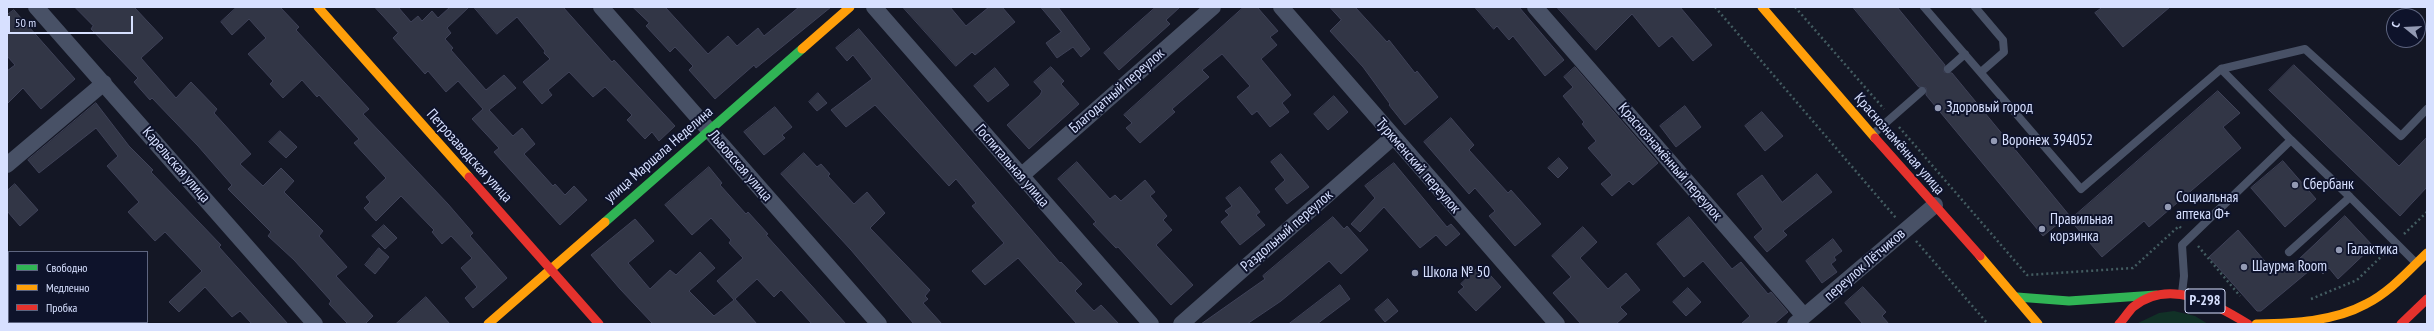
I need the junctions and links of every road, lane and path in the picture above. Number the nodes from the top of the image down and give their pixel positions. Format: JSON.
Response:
{"nodes":[{"id":1,"x":36,"y":7,"type":"edge"},
{"id":2,"x":318,"y":7,"type":"edge"},
{"id":3,"x":601,"y":7,"type":"edge"},
{"id":4,"x":850,"y":7,"type":"edge"},
{"id":5,"x":874,"y":7,"type":"edge"},
{"id":6,"x":1213,"y":7,"type":"edge"},
{"id":7,"x":1281,"y":7,"type":"edge"},
{"id":8,"x":1535,"y":7,"type":"edge"},
{"id":9,"x":1715,"y":7,"type":"edge"},
{"id":10,"x":1762,"y":7,"type":"edge"},
{"id":11,"x":1795,"y":7,"type":"edge"},
{"id":12,"x":1924,"y":7,"type":"edge"},
{"id":13,"x":1975,"y":7,"type":"edge"},
{"id":14,"x":1965,"y":54,"type":"junction"},
{"id":15,"x":1948,"y":69,"type":"dead end"},
{"id":16,"x":2221,"y":69,"type":"junction"},
{"id":17,"x":1981,"y":72,"type":"junction"},
{"id":18,"x":104,"y":83,"type":"junction"},
{"id":19,"x":1922,"y":91,"type":"dead end"},
{"id":20,"x":2427,"y":109,"type":"edge"},
{"id":21,"x":1891,"y":118,"type":"junction"},
{"id":22,"x":708,"y":130,"type":"junction"},
{"id":23,"x":1872,"y":135,"type":"junction"},
{"id":24,"x":1393,"y":137,"type":"junction"},
{"id":25,"x":2291,"y":140,"type":"junction"},
{"id":26,"x":7,"y":165,"type":"edge"},
{"id":27,"x":1021,"y":176,"type":"junction"},
{"id":28,"x":2350,"y":197,"type":"junction"},
{"id":29,"x":1935,"y":205,"type":"junction"},
{"id":30,"x":2427,"y":212,"type":"edge"},
{"id":31,"x":1906,"y":229,"type":"junction"},
{"id":32,"x":2190,"y":237,"type":"junction"},
{"id":33,"x":2395,"y":243,"type":"junction"},
{"id":34,"x":2289,"y":252,"type":"dead end"},
{"id":35,"x":2427,"y":252,"type":"edge"},
{"id":36,"x":2416,"y":263,"type":"junction"},
{"id":37,"x":551,"y":269,"type":"junction"},
{"id":38,"x":2182,"y":293,"type":"junction"},
{"id":39,"x":2156,"y":295,"type":"junction"},
{"id":40,"x":2241,"y":297,"type":"dead end"},
{"id":41,"x":2017,"y":298,"type":"junction"},
{"id":42,"x":2427,"y":299,"type":"edge"},
{"id":43,"x":2309,"y":300,"type":"dead end"},
{"id":44,"x":1800,"y":320,"type":"edge"},
{"id":45,"x":315,"y":324,"type":"edge"},
{"id":46,"x":488,"y":324,"type":"edge"},
{"id":47,"x":599,"y":324,"type":"edge"},
{"id":48,"x":879,"y":324,"type":"edge"},
{"id":49,"x":1151,"y":324,"type":"edge"},
{"id":50,"x":1181,"y":324,"type":"edge"},
{"id":51,"x":1557,"y":324,"type":"edge"},
{"id":52,"x":1988,"y":324,"type":"edge"},
{"id":53,"x":2038,"y":324,"type":"edge"},
{"id":54,"x":2119,"y":324,"type":"edge"},
{"id":55,"x":2248,"y":324,"type":"edge"},
{"id":56,"x":2256,"y":324,"type":"edge"},
{"id":57,"x":2402,"y":324,"type":"edge"}],
"edges":[{"from":1,"to":18,"type":"street","name":"Карельская улица"},
{"from":2,"to":37,"type":"main road","name":"Петрозаводская улица"},
{"from":3,"to":22,"type":"street","name":"Львовская улица"},
{"from":4,"to":22,"type":"main road","name":"улица Маршала Неделина"},
{"from":5,"to":27,"type":"street","name":"Госпитальная улица"},
{"from":6,"to":27,"type":"street","name":"Благодатный переулок"},
{"from":7,"to":24,"type":"street","name":"Туркменский переулок"},
{"from":8,"to":44,"type":"street","name":"Краснознамённый переулок"},
{"from":9,"to":31,"type":"path"},
{"from":10,"to":23,"type":"main road","name":"Краснознамённая улица"},
{"from":11,"to":21,"type":"path"},
{"from":12,"to":14,"type":"lane"},
{"from":13,"to":17,"type":"lane"},
{"from":14,"to":15,"type":"lane"},
{"from":14,"to":17,"type":"lane"},
{"from":16,"to":17,"type":"lane"},
{"from":16,"to":20,"type":"lane"},
{"from":16,"to":25,"type":"lane"},
{"from":18,"to":26,"type":"street"},
{"from":18,"to":45,"type":"street","name":"Карельская улица"},
{"from":19,"to":21,"type":"lane"},
{"from":21,"to":23,"type":"lane"},
{"from":21,"to":32,"type":"path"},
{"from":22,"to":37,"type":"main road","name":"улица Маршала Неделина"},
{"from":22,"to":48,"type":"street","name":"Львовская улица"},
{"from":23,"to":29,"type":"main road","name":"Краснознамённая улица"},
{"from":24,"to":50,"type":"street","name":"Раздольный переулок"},
{"from":24,"to":51,"type":"street","name":"Туркменский переулок"},
{"from":25,"to":28,"type":"lane"},
{"from":25,"to":32,"type":"lane"},
{"from":27,"to":49,"type":"street","name":"Госпитальная улица"},
{"from":28,"to":33,"type":"lane"},
{"from":28,"to":34,"type":"lane"},
{"from":29,"to":31,"type":"street","name":"переулок Лётчиков"},
{"from":29,"to":41,"type":"main road","name":"Краснознамённая улица"},
{"from":30,"to":33,"type":"path"},
{"from":31,"to":44,"type":"street","name":"переулок Лётчиков"},
{"from":31,"to":52,"type":"path"},
{"from":32,"to":38,"type":"lane"},
{"from":32,"to":40,"type":"path"},
{"from":33,"to":36,"type":"lane"},
{"from":33,"to":43,"type":"path"},
{"from":35,"to":36,"type":"main road"},
{"from":36,"to":56,"type":"main road"},
{"from":37,"to":46,"type":"main road","name":"улица Маршала Неделина"},
{"from":37,"to":47,"type":"main road","name":"Петрозаводская улица"},
{"from":38,"to":39,"type":"main road","number":"Р-298"},
{"from":38,"to":55,"type":"main road","number":"Р-298"},
{"from":39,"to":41,"type":"main road"},
{"from":39,"to":54,"type":"main road","number":"Р-298"},
{"from":41,"to":53,"type":"main road","name":"Краснознамённая улица"},
{"from":42,"to":57,"type":"main road"}]}
